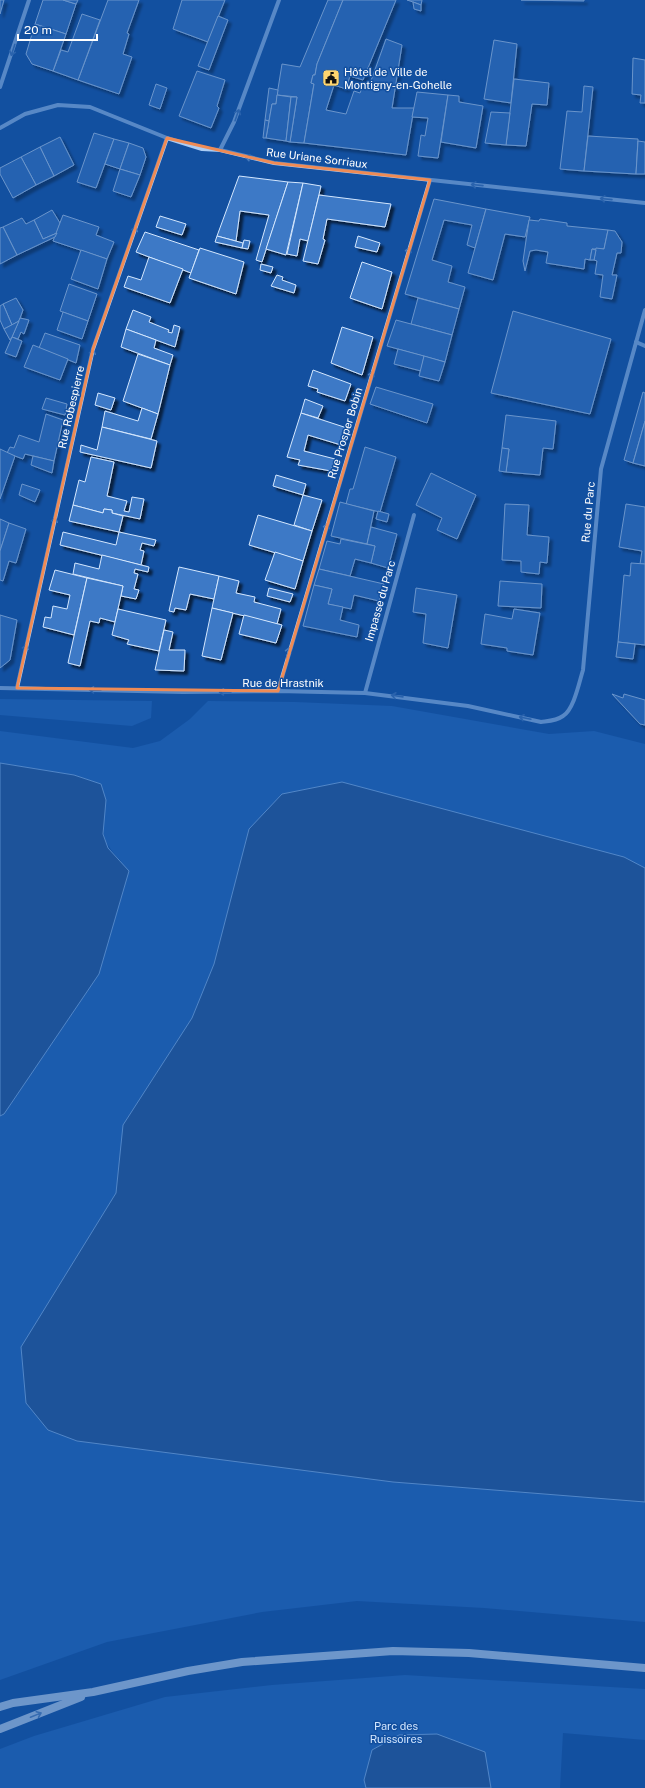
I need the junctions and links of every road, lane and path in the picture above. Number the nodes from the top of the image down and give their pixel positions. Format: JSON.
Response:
{"nodes":[{"id":1,"x":29,"y":0,"type":"edge"},
{"id":2,"x":279,"y":0,"type":"edge"},
{"id":3,"x":0,"y":87,"type":"edge"},
{"id":4,"x":0,"y":128,"type":"edge"},
{"id":5,"x":167,"y":138,"type":"junction"},
{"id":6,"x":220,"y":150,"type":"junction"},
{"id":7,"x":430,"y":180,"type":"junction"},
{"id":8,"x":645,"y":203,"type":"edge"},
{"id":9,"x":645,"y":310,"type":"edge"},
{"id":10,"x":636,"y":342,"type":"junction"},
{"id":11,"x":645,"y":346,"type":"edge"},
{"id":12,"x":414,"y":515,"type":"dead end"},
{"id":13,"x":0,"y":688,"type":"edge"},
{"id":14,"x":17,"y":688,"type":"junction"},
{"id":15,"x":278,"y":691,"type":"junction"},
{"id":16,"x":365,"y":693,"type":"junction"},
{"id":17,"x":562,"y":716,"type":"joint"},
{"id":18,"x":645,"y":1668,"type":"edge"},
{"id":19,"x":93,"y":1692,"type":"junction"},
{"id":20,"x":0,"y":1707,"type":"edge"},
{"id":21,"x":0,"y":1729,"type":"edge"}],
"edges":[{"from":1,"to":3,"type":"street","one_way":true},
{"from":6,"to":2,"type":"street","one_way":true},
{"from":4,"to":5,"type":"street","name":"Rue Uriane Sorriaux"},
{"from":5,"to":6,"type":"street","name":"Rue Uriane Sorriaux"},
{"from":14,"to":5,"type":"street","name":"Rue Robespierre","one_way":true},
{"from":7,"to":6,"type":"street","name":"Rue Uriane Sorriaux","one_way":true},
{"from":8,"to":7,"type":"street","name":"Rue Uriane Sorriaux","one_way":true},
{"from":15,"to":7,"type":"street","name":"Rue Prosper Bobin","one_way":true},
{"from":9,"to":10,"type":"street","name":"Rue du Parc"},
{"from":10,"to":11,"type":"street"},
{"from":10,"to":17,"type":"street","name":"Rue du Parc"},
{"from":12,"to":16,"type":"street","name":"Impasse du Parc"},
{"from":13,"to":14,"type":"street","name":"Rue de Hrastnik"},
{"from":15,"to":14,"type":"street","name":"Rue de Hrastnik","one_way":true},
{"from":15,"to":16,"type":"street","name":"Rue de Hrastnik"},
{"from":17,"to":16,"type":"street","name":"Rue de Hrastnik","one_way":true},
{"from":18,"to":19,"type":"main road"},
{"from":19,"to":20,"type":"main road"},
{"from":21,"to":19,"type":"main road","one_way":true}]}
